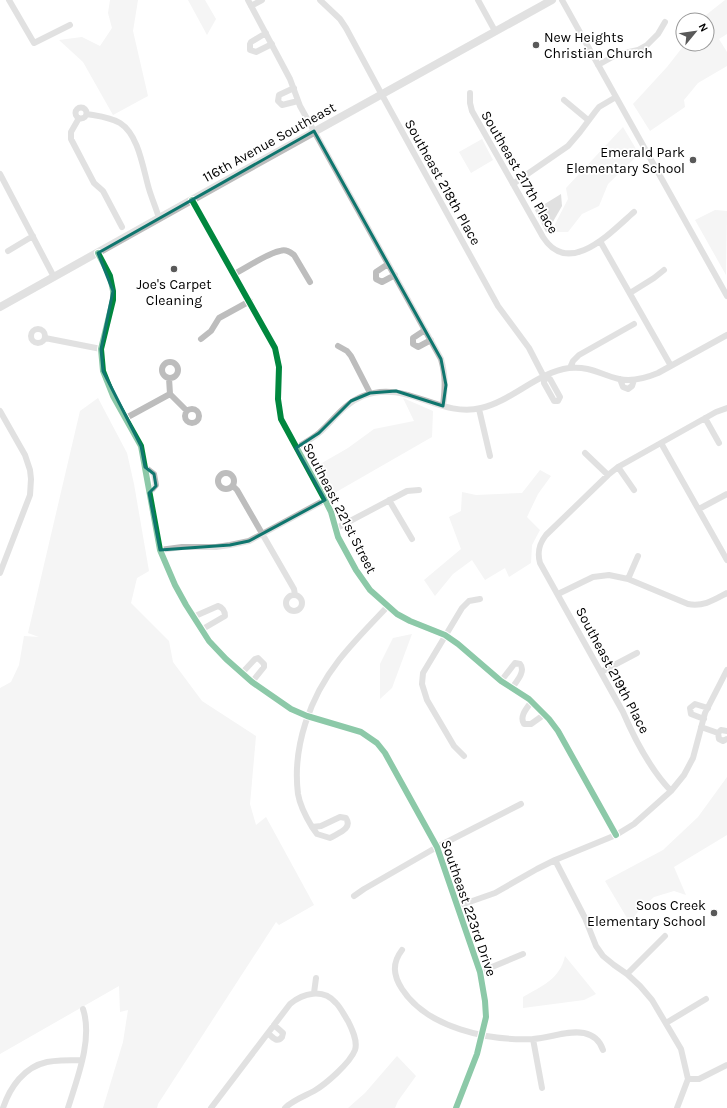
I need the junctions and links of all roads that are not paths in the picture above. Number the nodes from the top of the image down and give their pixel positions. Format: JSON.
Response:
{"nodes":[{"id":1,"x":9,"y":0,"type":"edge"},
{"id":2,"x":262,"y":0,"type":"edge"},
{"id":3,"x":320,"y":0,"type":"edge"},
{"id":4,"x":478,"y":0,"type":"edge"},
{"id":5,"x":552,"y":0,"type":"edge"},
{"id":6,"x":562,"y":0,"type":"edge"},
{"id":7,"x":250,"y":3,"type":"edge"},
{"id":8,"x":665,"y":22,"type":"dead end"},
{"id":9,"x":70,"y":25,"type":"dead end"},
{"id":10,"x":495,"y":31,"type":"junction"},
{"id":11,"x":266,"y":33,"type":"junction"},
{"id":12,"x":272,"y":44,"type":"junction"},
{"id":13,"x":598,"y":64,"type":"junction"},
{"id":14,"x":294,"y":88,"type":"junction"},
{"id":15,"x":470,"y":93,"type":"dead end"},
{"id":16,"x":382,"y":95,"type":"junction"},
{"id":17,"x":616,"y":97,"type":"junction"},
{"id":18,"x":564,"y":100,"type":"dead end"},
{"id":19,"x":298,"y":101,"type":"junction"},
{"id":20,"x":87,"y":114,"type":"junction"},
{"id":21,"x":79,"y":118,"type":"junction"},
{"id":22,"x":588,"y":120,"type":"junction"},
{"id":23,"x":314,"y":131,"type":"junction"},
{"id":24,"x":0,"y":176,"type":"edge"},
{"id":25,"x":513,"y":184,"type":"junction"},
{"id":26,"x":192,"y":200,"type":"junction"},
{"id":27,"x":634,"y":212,"type":"dead end"},
{"id":28,"x":159,"y":218,"type":"junction"},
{"id":29,"x":122,"y":227,"type":"dead end"},
{"id":30,"x":33,"y":236,"type":"junction"},
{"id":31,"x":600,"y":241,"type":"junction"},
{"id":32,"x":8,"y":251,"type":"dead end"},
{"id":33,"x":98,"y":252,"type":"junction"},
{"id":34,"x":388,"y":264,"type":"junction"},
{"id":35,"x":664,"y":270,"type":"dead end"},
{"id":36,"x":234,"y":274,"type":"junction"},
{"id":37,"x":395,"y":275,"type":"junction"},
{"id":38,"x":54,"y":277,"type":"junction"},
{"id":39,"x":310,"y":282,"type":"dead end"},
{"id":40,"x":630,"y":293,"type":"junction"},
{"id":41,"x":727,"y":296,"type":"edge"},
{"id":42,"x":250,"y":301,"type":"junction"},
{"id":43,"x":0,"y":307,"type":"edge"},
{"id":44,"x":634,"y":324,"type":"dead end"},
{"id":45,"x":425,"y":330,"type":"junction"},
{"id":46,"x":727,"y":335,"type":"edge"},
{"id":47,"x":45,"y":338,"type":"dead end"},
{"id":48,"x":201,"y":339,"type":"dead end"},
{"id":49,"x":431,"y":340,"type":"junction"},
{"id":50,"x":338,"y":346,"type":"dead end"},
{"id":51,"x":101,"y":349,"type":"junction"},
{"id":52,"x":671,"y":366,"type":"junction"},
{"id":53,"x":570,"y":368,"type":"junction"},
{"id":54,"x":544,"y":377,"type":"junction"},
{"id":55,"x":169,"y":378,"type":"dead end"},
{"id":56,"x":370,"y":393,"type":"junction"},
{"id":57,"x":170,"y":394,"type":"junction"},
{"id":58,"x":442,"y":406,"type":"junction"},
{"id":59,"x":727,"y":408,"type":"edge"},
{"id":60,"x":479,"y":409,"type":"junction"},
{"id":61,"x":0,"y":411,"type":"edge"},
{"id":62,"x":187,"y":411,"type":"dead end"},
{"id":63,"x":126,"y":418,"type":"junction"},
{"id":64,"x":705,"y":418,"type":"junction"},
{"id":65,"x":662,"y":443,"type":"junction"},
{"id":66,"x":719,"y":443,"type":"dead end"},
{"id":67,"x":296,"y":448,"type":"junction"},
{"id":68,"x":586,"y":453,"type":"dead end"},
{"id":69,"x":490,"y":456,"type":"dead end"},
{"id":70,"x":618,"y":467,"type":"junction"},
{"id":71,"x":608,"y":475,"type":"junction"},
{"id":72,"x":233,"y":486,"type":"dead end"},
{"id":73,"x":419,"y":490,"type":"dead end"},
{"id":74,"x":634,"y":490,"type":"dead end"},
{"id":75,"x":727,"y":494,"type":"edge"},
{"id":76,"x":325,"y":500,"type":"junction"},
{"id":77,"x":389,"y":500,"type":"junction"},
{"id":78,"x":699,"y":509,"type":"junction"},
{"id":79,"x":335,"y":529,"type":"junction"},
{"id":80,"x":262,"y":534,"type":"junction"},
{"id":81,"x":412,"y":539,"type":"dead end"},
{"id":82,"x":160,"y":550,"type":"junction"},
{"id":83,"x":638,"y":556,"type":"dead end"},
{"id":84,"x":727,"y":560,"type":"edge"},
{"id":85,"x":2,"y":562,"type":"edge"},
{"id":86,"x":0,"y":573,"type":"edge"},
{"id":87,"x":628,"y":579,"type":"junction"},
{"id":88,"x":727,"y":593,"type":"edge"},
{"id":89,"x":558,"y":594,"type":"junction"},
{"id":90,"x":295,"y":595,"type":"dead end"},
{"id":91,"x":480,"y":599,"type":"dead end"},
{"id":92,"x":388,"y":606,"type":"junction"},
{"id":93,"x":193,"y":617,"type":"junction"},
{"id":94,"x":202,"y":630,"type":"junction"},
{"id":95,"x":445,"y":635,"type":"junction"},
{"id":96,"x":636,"y":653,"type":"dead end"},
{"id":97,"x":727,"y":670,"type":"edge"},
{"id":98,"x":601,"y":672,"type":"junction"},
{"id":99,"x":242,"y":673,"type":"junction"},
{"id":100,"x":501,"y":681,"type":"junction"},
{"id":101,"x":252,"y":682,"type":"junction"},
{"id":102,"x":512,"y":688,"type":"junction"},
{"id":103,"x":532,"y":701,"type":"junction"},
{"id":104,"x":708,"y":708,"type":"junction"},
{"id":105,"x":545,"y":714,"type":"junction"},
{"id":106,"x":307,"y":716,"type":"junction"},
{"id":107,"x":704,"y":719,"type":"junction"},
{"id":108,"x":701,"y":727,"type":"junction"},
{"id":109,"x":727,"y":731,"type":"edge"},
{"id":110,"x":718,"y":733,"type":"junction"},
{"id":111,"x":727,"y":739,"type":"edge"},
{"id":112,"x":464,"y":756,"type":"dead end"},
{"id":113,"x":671,"y":791,"type":"junction"},
{"id":114,"x":521,"y":804,"type":"dead end"},
{"id":115,"x":312,"y":827,"type":"junction"},
{"id":116,"x":616,"y":835,"type":"junction"},
{"id":117,"x":437,"y":847,"type":"junction"},
{"id":118,"x":555,"y":860,"type":"junction"},
{"id":119,"x":354,"y":896,"type":"dead end"},
{"id":120,"x":458,"y":906,"type":"junction"},
{"id":121,"x":665,"y":936,"type":"dead end"},
{"id":122,"x":402,"y":950,"type":"dead end"},
{"id":123,"x":524,"y":954,"type":"dead end"},
{"id":124,"x":480,"y":972,"type":"junction"},
{"id":125,"x":627,"y":974,"type":"junction"},
{"id":126,"x":316,"y":978,"type":"dead end"},
{"id":127,"x":314,"y":993,"type":"junction"},
{"id":128,"x":706,"y":999,"type":"dead end"},
{"id":129,"x":83,"y":1009,"type":"dead end"},
{"id":130,"x":666,"y":1023,"type":"junction"},
{"id":131,"x":274,"y":1025,"type":"junction"},
{"id":132,"x":268,"y":1034,"type":"junction"},
{"id":133,"x":483,"y":1034,"type":"junction"},
{"id":134,"x":533,"y":1039,"type":"junction"},
{"id":135,"x":603,"y":1050,"type":"dead end"},
{"id":136,"x":82,"y":1060,"type":"junction"},
{"id":137,"x":727,"y":1065,"type":"edge"},
{"id":138,"x":688,"y":1079,"type":"junction"},
{"id":139,"x":542,"y":1088,"type":"dead end"},
{"id":140,"x":3,"y":1108,"type":"edge"},
{"id":141,"x":68,"y":1108,"type":"edge"},
{"id":142,"x":211,"y":1108,"type":"edge"},
{"id":143,"x":285,"y":1108,"type":"edge"},
{"id":144,"x":456,"y":1108,"type":"edge"},
{"id":145,"x":677,"y":1108,"type":"edge"}],
"edges":[{"from":1,"to":9,"type":"street"},
{"from":2,"to":7,"type":"street"},
{"from":3,"to":16,"type":"street","name":"Southeast 218th Place"},
{"from":4,"to":10,"type":"street"},
{"from":5,"to":10,"type":"main road","name":"116th Avenue Southeast"},
{"from":6,"to":13,"type":"street"},
{"from":7,"to":11,"type":"street"},
{"from":8,"to":13,"type":"street"},
{"from":10,"to":16,"type":"main road","name":"116th Avenue Southeast"},
{"from":11,"to":12,"type":"street"},
{"from":11,"to":12,"type":"street"},
{"from":12,"to":14,"type":"street"},
{"from":13,"to":17,"type":"street"},
{"from":14,"to":19,"type":"street"},
{"from":14,"to":19,"type":"street"},
{"from":15,"to":25,"type":"street","name":"Southeast 217th Place"},
{"from":16,"to":23,"type":"main road","name":"116th Avenue Southeast"},
{"from":16,"to":54,"type":"street","name":"Southeast 218th Place"},
{"from":17,"to":22,"type":"street"},
{"from":17,"to":41,"type":"street"},
{"from":18,"to":22,"type":"street"},
{"from":19,"to":23,"type":"street"},
{"from":20,"to":21,"type":"street"},
{"from":20,"to":21,"type":"street"},
{"from":20,"to":28,"type":"street"},
{"from":21,"to":29,"type":"street"},
{"from":22,"to":25,"type":"street"},
{"from":23,"to":26,"type":"main road","name":"116th Avenue Southeast"},
{"from":23,"to":34,"type":"street"},
{"from":24,"to":30,"type":"street"},
{"from":25,"to":31,"type":"street","name":"Southeast 217th Place"},
{"from":26,"to":28,"type":"main road","name":"116th Avenue Southeast"},
{"from":26,"to":36,"type":"street","name":"Southeast 221st Street"},
{"from":27,"to":31,"type":"street"},
{"from":28,"to":33,"type":"main road","name":"116th Avenue Southeast"},
{"from":30,"to":32,"type":"street"},
{"from":30,"to":38,"type":"street"},
{"from":31,"to":40,"type":"street"},
{"from":33,"to":38,"type":"main road","name":"116th Avenue Southeast"},
{"from":33,"to":51,"type":"street","name":"Southeast 223rd Drive"},
{"from":34,"to":37,"type":"street"},
{"from":34,"to":37,"type":"street"},
{"from":35,"to":40,"type":"street"},
{"from":36,"to":39,"type":"street"},
{"from":36,"to":42,"type":"street","name":"Southeast 221st Street"},
{"from":37,"to":45,"type":"street"},
{"from":38,"to":43,"type":"main road","name":"116th Avenue Southeast"},
{"from":40,"to":52,"type":"street"},
{"from":42,"to":48,"type":"street"},
{"from":42,"to":67,"type":"street","name":"Southeast 221st Street"},
{"from":44,"to":53,"type":"street"},
{"from":45,"to":49,"type":"street"},
{"from":45,"to":49,"type":"street"},
{"from":46,"to":52,"type":"street"},
{"from":47,"to":51,"type":"street"},
{"from":49,"to":58,"type":"street"},
{"from":50,"to":56,"type":"street"},
{"from":51,"to":63,"type":"street","name":"Southeast 223rd Drive"},
{"from":52,"to":53,"type":"street"},
{"from":53,"to":54,"type":"street"},
{"from":54,"to":60,"type":"street"},
{"from":55,"to":57,"type":"street"},
{"from":56,"to":58,"type":"street"},
{"from":56,"to":67,"type":"street"},
{"from":57,"to":62,"type":"street"},
{"from":57,"to":63,"type":"street"},
{"from":58,"to":60,"type":"street"},
{"from":59,"to":64,"type":"street"},
{"from":60,"to":69,"type":"street"},
{"from":61,"to":85,"type":"street"},
{"from":63,"to":82,"type":"street","name":"Southeast 223rd Drive"},
{"from":64,"to":65,"type":"street"},
{"from":64,"to":66,"type":"street"},
{"from":65,"to":70,"type":"street"},
{"from":65,"to":78,"type":"street"},
{"from":67,"to":76,"type":"street","name":"Southeast 221st Street"},
{"from":68,"to":71,"type":"street"},
{"from":70,"to":71,"type":"street"},
{"from":70,"to":74,"type":"street"},
{"from":71,"to":89,"type":"street","name":"Southeast 219th Place"},
{"from":72,"to":80,"type":"street"},
{"from":73,"to":77,"type":"street"},
{"from":75,"to":78,"type":"street"},
{"from":76,"to":79,"type":"street","name":"Southeast 221st Street"},
{"from":76,"to":80,"type":"street"},
{"from":77,"to":79,"type":"street"},
{"from":77,"to":81,"type":"street"},
{"from":78,"to":84,"type":"street"},
{"from":79,"to":92,"type":"street","name":"Southeast 221st Street"},
{"from":80,"to":82,"type":"street"},
{"from":80,"to":90,"type":"street"},
{"from":82,"to":93,"type":"street","name":"Southeast 223rd Drive"},
{"from":83,"to":87,"type":"street"},
{"from":85,"to":86,"type":"street"},
{"from":87,"to":88,"type":"street"},
{"from":87,"to":89,"type":"street"},
{"from":89,"to":98,"type":"street","name":"Southeast 219th Place"},
{"from":91,"to":95,"type":"street"},
{"from":92,"to":95,"type":"street","name":"Southeast 221st Street"},
{"from":92,"to":106,"type":"street"},
{"from":93,"to":94,"type":"street","name":"Southeast 223rd Drive"},
{"from":93,"to":94,"type":"street"},
{"from":94,"to":99,"type":"street","name":"Southeast 223rd Drive"},
{"from":95,"to":100,"type":"street","name":"Southeast 221st Street"},
{"from":95,"to":112,"type":"street"},
{"from":96,"to":98,"type":"street"},
{"from":97,"to":104,"type":"street"},
{"from":98,"to":113,"type":"street","name":"Southeast 219th Place"},
{"from":99,"to":101,"type":"street","name":"Southeast 223rd Drive"},
{"from":99,"to":101,"type":"street"},
{"from":100,"to":102,"type":"street","name":"Southeast 221st Street"},
{"from":100,"to":102,"type":"street"},
{"from":101,"to":106,"type":"street","name":"Southeast 223rd Drive"},
{"from":102,"to":103,"type":"street","name":"Southeast 221st Street"},
{"from":103,"to":105,"type":"street","name":"Southeast 221st Street"},
{"from":103,"to":105,"type":"street"},
{"from":104,"to":107,"type":"street"},
{"from":104,"to":107,"type":"street"},
{"from":105,"to":116,"type":"street","name":"Southeast 221st Street"},
{"from":106,"to":115,"type":"street"},
{"from":106,"to":117,"type":"street","name":"Southeast 223rd Drive"},
{"from":107,"to":108,"type":"street"},
{"from":108,"to":110,"type":"street"},
{"from":108,"to":113,"type":"street"},
{"from":109,"to":110,"type":"street"},
{"from":110,"to":111,"type":"street"},
{"from":113,"to":116,"type":"street"},
{"from":114,"to":117,"type":"street"},
{"from":115,"to":115,"type":"street"},
{"from":116,"to":118,"type":"street"},
{"from":117,"to":119,"type":"street"},
{"from":117,"to":120,"type":"street","name":"Southeast 223rd Drive"},
{"from":118,"to":120,"type":"street"},
{"from":118,"to":125,"type":"street"},
{"from":120,"to":124,"type":"street","name":"Southeast 223rd Drive"},
{"from":121,"to":125,"type":"street"},
{"from":122,"to":133,"type":"street"},
{"from":123,"to":124,"type":"street"},
{"from":124,"to":133,"type":"street","name":"Southeast 223rd Drive"},
{"from":125,"to":130,"type":"street"},
{"from":126,"to":127,"type":"street"},
{"from":127,"to":131,"type":"street"},
{"from":127,"to":143,"type":"street"},
{"from":128,"to":130,"type":"street"},
{"from":129,"to":136,"type":"street"},
{"from":130,"to":138,"type":"street"},
{"from":131,"to":132,"type":"street"},
{"from":131,"to":132,"type":"street"},
{"from":132,"to":142,"type":"street"},
{"from":133,"to":134,"type":"street"},
{"from":133,"to":144,"type":"street","name":"Southeast 223rd Drive"},
{"from":134,"to":135,"type":"street"},
{"from":134,"to":139,"type":"street"},
{"from":136,"to":140,"type":"street"},
{"from":136,"to":141,"type":"street"},
{"from":137,"to":138,"type":"street"},
{"from":138,"to":145,"type":"street"}]}
